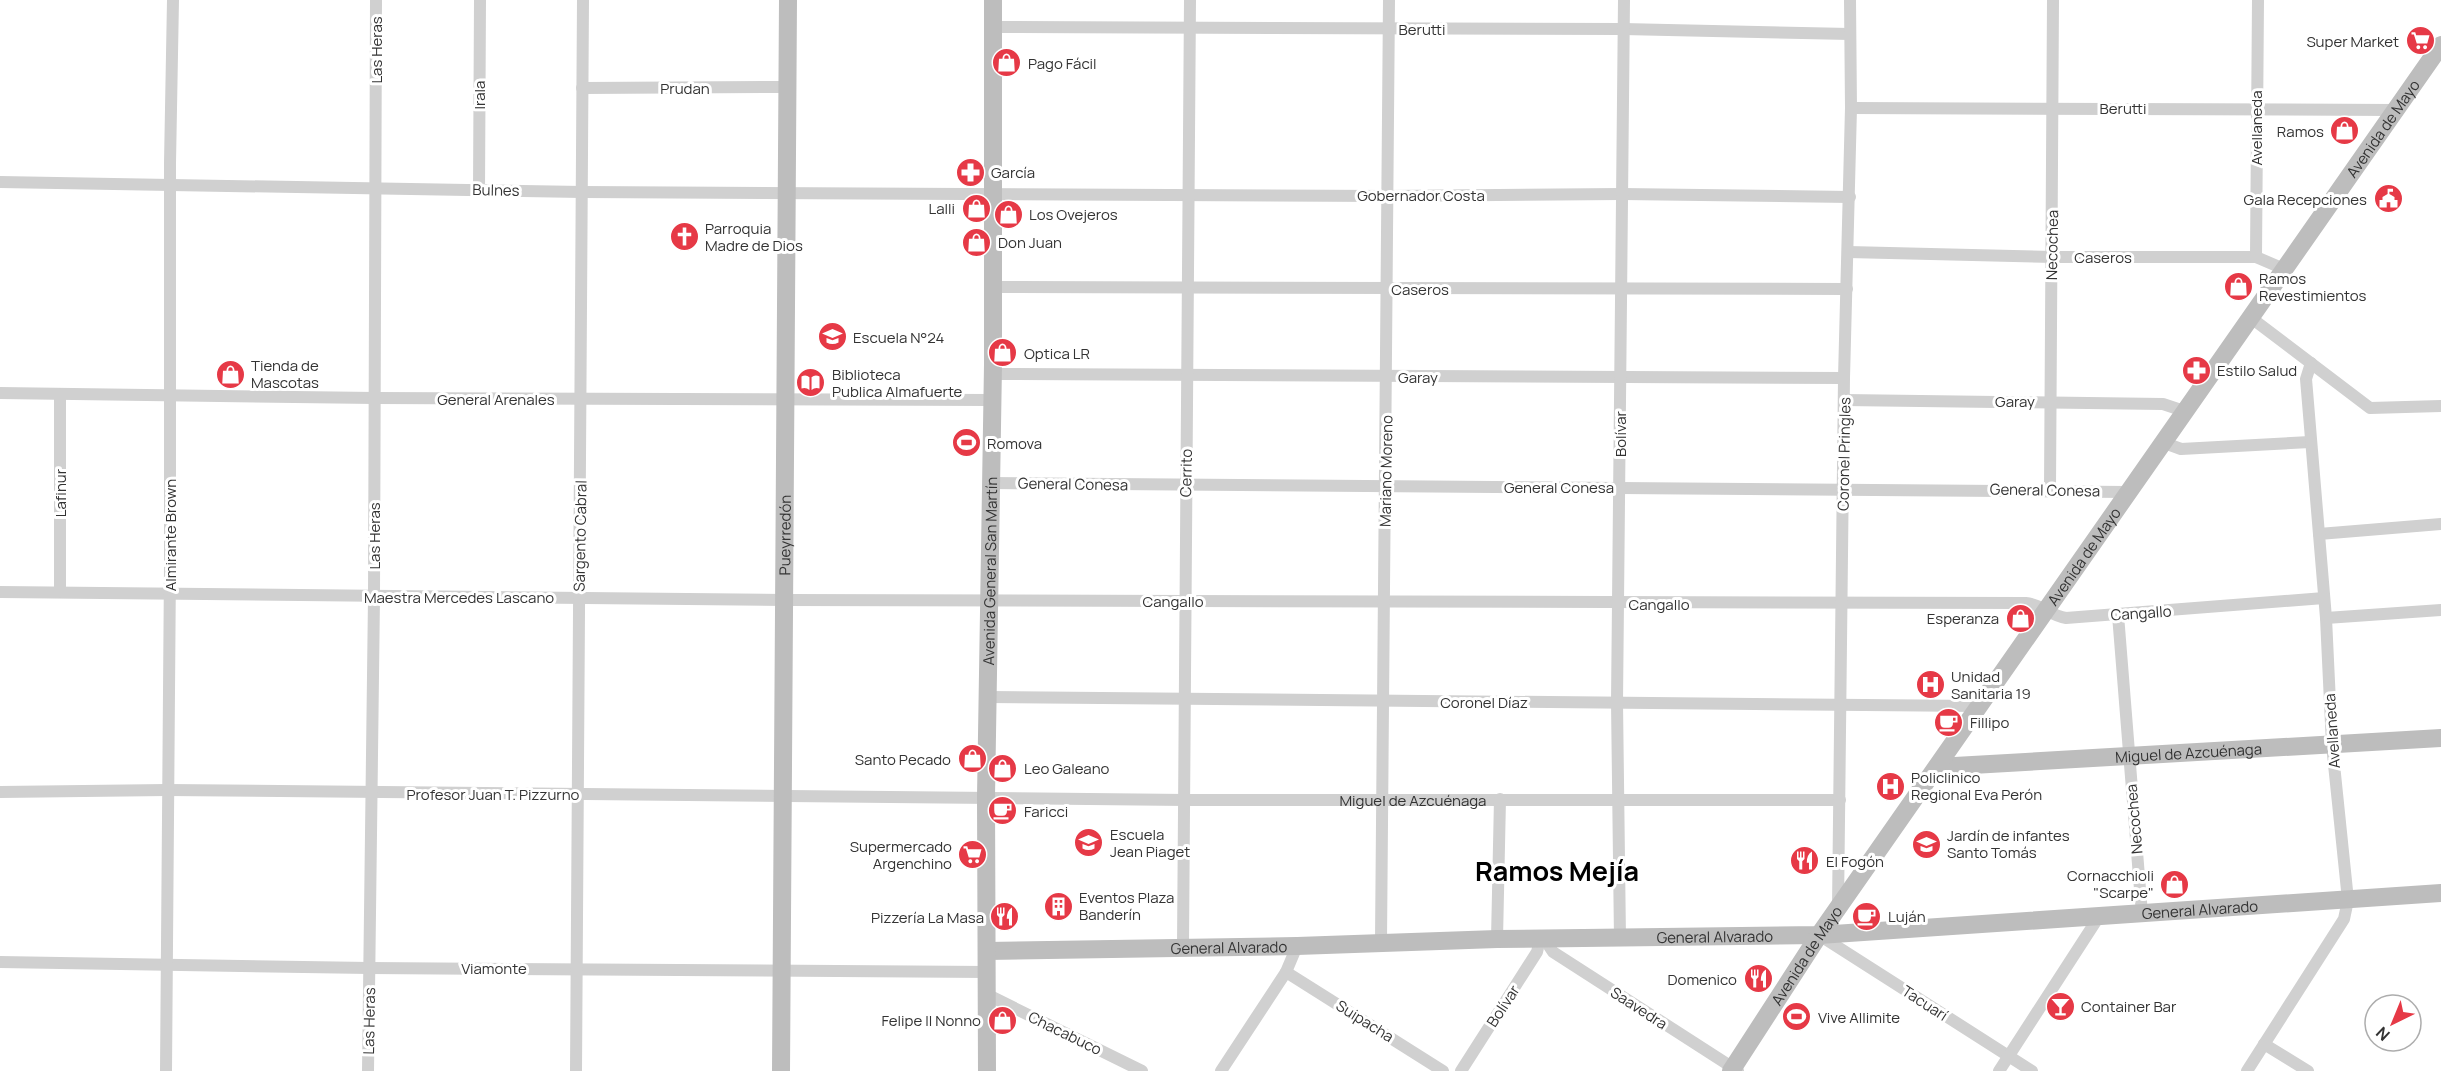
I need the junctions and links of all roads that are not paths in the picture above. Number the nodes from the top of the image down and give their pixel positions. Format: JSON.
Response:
{"nodes":[{"id":1,"x":173,"y":0,"type":"edge"},
{"id":2,"x":376,"y":0,"type":"edge"},
{"id":3,"x":480,"y":0,"type":"edge"},
{"id":4,"x":583,"y":0,"type":"edge"},
{"id":5,"x":788,"y":0,"type":"edge"},
{"id":6,"x":993,"y":0,"type":"edge"},
{"id":7,"x":1190,"y":0,"type":"edge"},
{"id":8,"x":1389,"y":0,"type":"edge"},
{"id":9,"x":1624,"y":0,"type":"edge"},
{"id":10,"x":1850,"y":0,"type":"edge"},
{"id":11,"x":2053,"y":0,"type":"edge"},
{"id":12,"x":2258,"y":0,"type":"edge"},
{"id":13,"x":993,"y":27,"type":"junction"},
{"id":14,"x":1190,"y":29,"type":"junction"},
{"id":15,"x":1389,"y":29,"type":"junction"},
{"id":16,"x":1623,"y":29,"type":"junction"},
{"id":17,"x":1850,"y":34,"type":"junction"},
{"id":18,"x":2441,"y":45,"type":"edge"},
{"id":19,"x":787,"y":87,"type":"junction"},
{"id":20,"x":582,"y":88,"type":"junction"},
{"id":21,"x":1851,"y":108,"type":"junction"},
{"id":22,"x":2256,"y":108,"type":"junction"},
{"id":23,"x":2053,"y":109,"type":"junction"},
{"id":24,"x":2396,"y":110,"type":"junction"},
{"id":25,"x":0,"y":182,"type":"edge"},
{"id":26,"x":170,"y":185,"type":"junction"},
{"id":27,"x":375,"y":189,"type":"junction"},
{"id":28,"x":479,"y":190,"type":"junction"},
{"id":29,"x":582,"y":192,"type":"junction"},
{"id":30,"x":787,"y":192,"type":"junction"},
{"id":31,"x":991,"y":193,"type":"junction"},
{"id":32,"x":1622,"y":194,"type":"junction"},
{"id":33,"x":1190,"y":195,"type":"junction"},
{"id":34,"x":1387,"y":196,"type":"junction"},
{"id":35,"x":1850,"y":197,"type":"junction"},
{"id":36,"x":1848,"y":252,"type":"junction"},
{"id":37,"x":2053,"y":257,"type":"junction"},
{"id":38,"x":2256,"y":257,"type":"junction"},
{"id":39,"x":2284,"y":269,"type":"junction"},
{"id":40,"x":992,"y":287,"type":"junction"},
{"id":41,"x":1189,"y":287,"type":"junction"},
{"id":42,"x":1387,"y":289,"type":"junction"},
{"id":43,"x":1619,"y":289,"type":"junction"},
{"id":44,"x":1847,"y":289,"type":"junction"},
{"id":45,"x":2250,"y":317,"type":"junction"},
{"id":46,"x":2311,"y":363,"type":"junction"},
{"id":47,"x":993,"y":374,"type":"junction"},
{"id":48,"x":1189,"y":376,"type":"junction"},
{"id":49,"x":1620,"y":376,"type":"junction"},
{"id":50,"x":1387,"y":377,"type":"junction"},
{"id":51,"x":1844,"y":378,"type":"junction"},
{"id":52,"x":0,"y":393,"type":"edge"},
{"id":53,"x":60,"y":394,"type":"junction"},
{"id":54,"x":169,"y":395,"type":"junction"},
{"id":55,"x":375,"y":398,"type":"junction"},
{"id":56,"x":786,"y":398,"type":"junction"},
{"id":57,"x":582,"y":399,"type":"junction"},
{"id":58,"x":992,"y":399,"type":"junction"},
{"id":59,"x":1844,"y":400,"type":"junction"},
{"id":60,"x":2049,"y":401,"type":"junction"},
{"id":61,"x":2441,"y":406,"type":"edge"},
{"id":62,"x":2184,"y":411,"type":"junction"},
{"id":63,"x":2162,"y":442,"type":"junction"},
{"id":64,"x":2310,"y":442,"type":"junction"},
{"id":65,"x":992,"y":483,"type":"junction"},
{"id":66,"x":1186,"y":486,"type":"junction"},
{"id":67,"x":1385,"y":486,"type":"junction"},
{"id":68,"x":1620,"y":487,"type":"junction"},
{"id":69,"x":1843,"y":489,"type":"junction"},
{"id":70,"x":2050,"y":489,"type":"junction"},
{"id":71,"x":2127,"y":492,"type":"junction"},
{"id":72,"x":2441,"y":524,"type":"edge"},
{"id":73,"x":2319,"y":534,"type":"junction"},
{"id":74,"x":0,"y":592,"type":"edge"},
{"id":75,"x":60,"y":592,"type":"junction"},
{"id":76,"x":170,"y":595,"type":"junction"},
{"id":77,"x":374,"y":597,"type":"junction"},
{"id":78,"x":579,"y":597,"type":"junction"},
{"id":79,"x":2324,"y":598,"type":"junction"},
{"id":80,"x":785,"y":600,"type":"junction"},
{"id":81,"x":990,"y":600,"type":"junction"},
{"id":82,"x":1187,"y":601,"type":"junction"},
{"id":83,"x":1385,"y":603,"type":"junction"},
{"id":84,"x":1619,"y":604,"type":"junction"},
{"id":85,"x":1843,"y":604,"type":"junction"},
{"id":86,"x":2046,"y":610,"type":"junction"},
{"id":87,"x":2441,"y":610,"type":"edge"},
{"id":88,"x":2118,"y":615,"type":"junction"},
{"id":89,"x":2326,"y":618,"type":"junction"},
{"id":90,"x":988,"y":697,"type":"junction"},
{"id":91,"x":1186,"y":700,"type":"junction"},
{"id":92,"x":1381,"y":702,"type":"junction"},
{"id":93,"x":1617,"y":702,"type":"junction"},
{"id":94,"x":1842,"y":704,"type":"junction"},
{"id":95,"x":1979,"y":706,"type":"junction"},
{"id":96,"x":2441,"y":738,"type":"edge"},
{"id":97,"x":2332,"y":746,"type":"junction"},
{"id":98,"x":2128,"y":755,"type":"junction"},
{"id":99,"x":1937,"y":767,"type":"junction"},
{"id":100,"x":168,"y":790,"type":"junction"},
{"id":101,"x":0,"y":792,"type":"edge"},
{"id":102,"x":371,"y":793,"type":"junction"},
{"id":103,"x":578,"y":794,"type":"junction"},
{"id":104,"x":784,"y":795,"type":"junction"},
{"id":105,"x":986,"y":797,"type":"junction"},
{"id":106,"x":1381,"y":798,"type":"junction"},
{"id":107,"x":1186,"y":800,"type":"junction"},
{"id":108,"x":1500,"y":800,"type":"junction"},
{"id":109,"x":1618,"y":800,"type":"junction"},
{"id":110,"x":1840,"y":800,"type":"junction"},
{"id":111,"x":2441,"y":893,"type":"edge"},
{"id":112,"x":2348,"y":900,"type":"junction"},
{"id":113,"x":1838,"y":908,"type":"junction"},
{"id":114,"x":2142,"y":914,"type":"junction"},
{"id":115,"x":2098,"y":918,"type":"junction"},
{"id":116,"x":1819,"y":935,"type":"junction"},
{"id":117,"x":1497,"y":939,"type":"junction"},
{"id":118,"x":1545,"y":939,"type":"junction"},
{"id":119,"x":1620,"y":939,"type":"junction"},
{"id":120,"x":1381,"y":941,"type":"junction"},
{"id":121,"x":1184,"y":946,"type":"junction"},
{"id":122,"x":1297,"y":946,"type":"junction"},
{"id":123,"x":987,"y":951,"type":"junction"},
{"id":124,"x":0,"y":962,"type":"edge"},
{"id":125,"x":166,"y":963,"type":"junction"},
{"id":126,"x":369,"y":968,"type":"junction"},
{"id":127,"x":576,"y":969,"type":"junction"},
{"id":128,"x":782,"y":971,"type":"junction"},
{"id":129,"x":988,"y":972,"type":"junction"},
{"id":130,"x":1286,"y":972,"type":"junction"},
{"id":131,"x":988,"y":995,"type":"junction"},
{"id":132,"x":2264,"y":1044,"type":"junction"},
{"id":133,"x":2008,"y":1056,"type":"junction"},
{"id":134,"x":1734,"y":1070,"type":"edge"},
{"id":135,"x":166,"y":1071,"type":"edge"},
{"id":136,"x":368,"y":1071,"type":"edge"},
{"id":137,"x":576,"y":1071,"type":"edge"},
{"id":138,"x":782,"y":1071,"type":"edge"},
{"id":139,"x":987,"y":1071,"type":"edge"},
{"id":140,"x":1142,"y":1071,"type":"edge"},
{"id":141,"x":1221,"y":1071,"type":"edge"},
{"id":142,"x":1443,"y":1071,"type":"edge"},
{"id":143,"x":1461,"y":1071,"type":"edge"},
{"id":144,"x":1999,"y":1071,"type":"edge"},
{"id":145,"x":2032,"y":1071,"type":"edge"},
{"id":146,"x":2247,"y":1071,"type":"edge"},
{"id":147,"x":2308,"y":1071,"type":"edge"}],
"edges":[{"from":1,"to":26,"type":"street","name":"Almirante Brown"},
{"from":2,"to":27,"type":"street","name":"Las Heras"},
{"from":3,"to":28,"type":"street","name":"Irala"},
{"from":4,"to":20,"type":"street","name":"Sargento Cabral"},
{"from":5,"to":19,"type":"street","name":"Pueyrredón"},
{"from":6,"to":13,"type":"street","name":"Avenida General San Martín"},
{"from":7,"to":14,"type":"street","name":"Cerrito"},
{"from":8,"to":15,"type":"street","name":"Mariano Moreno"},
{"from":9,"to":16,"type":"street","name":"Bolívar"},
{"from":10,"to":17,"type":"street","name":"Coronel Pringles"},
{"from":11,"to":23,"type":"street","name":"Necochea"},
{"from":12,"to":22,"type":"street","name":"Avellaneda"},
{"from":13,"to":14,"type":"street","name":"Berutti"},
{"from":13,"to":31,"type":"street","name":"Avenida General San Martín"},
{"from":14,"to":15,"type":"street","name":"Berutti"},
{"from":14,"to":33,"type":"street","name":"Cerrito"},
{"from":15,"to":16,"type":"street","name":"Berutti"},
{"from":15,"to":34,"type":"street","name":"Mariano Moreno"},
{"from":16,"to":17,"type":"street","name":"Berutti"},
{"from":16,"to":32,"type":"street","name":"Bolívar"},
{"from":17,"to":21,"type":"street","name":"Coronel Pringles"},
{"from":18,"to":24,"type":"street","name":"Avenida de Mayo"},
{"from":19,"to":20,"type":"street","name":"Prudan"},
{"from":19,"to":30,"type":"street","name":"Pueyrredón"},
{"from":20,"to":29,"type":"street","name":"Sargento Cabral"},
{"from":21,"to":23,"type":"street","name":"Berutti"},
{"from":21,"to":35,"type":"street","name":"Coronel Pringles"},
{"from":22,"to":23,"type":"street","name":"Berutti"},
{"from":22,"to":24,"type":"street","name":"Berutti"},
{"from":22,"to":38,"type":"street","name":"Avellaneda"},
{"from":23,"to":37,"type":"street","name":"Necochea"},
{"from":24,"to":39,"type":"street","name":"Avenida de Mayo"},
{"from":25,"to":26,"type":"street","name":"Bulnes"},
{"from":26,"to":27,"type":"street","name":"Bulnes"},
{"from":26,"to":54,"type":"street","name":"Almirante Brown"},
{"from":27,"to":28,"type":"street","name":"Bulnes"},
{"from":27,"to":55,"type":"street","name":"Las Heras"},
{"from":28,"to":29,"type":"street","name":"Bulnes"},
{"from":29,"to":30,"type":"street","name":"Bulnes"},
{"from":29,"to":57,"type":"street","name":"Sargento Cabral"},
{"from":30,"to":31,"type":"street","name":"Bulnes"},
{"from":30,"to":56,"type":"street","name":"Pueyrredón"},
{"from":31,"to":33,"type":"street","name":"Gobernador Costa"},
{"from":31,"to":40,"type":"street","name":"Avenida General San Martín"},
{"from":32,"to":34,"type":"street","name":"Gobernador Costa"},
{"from":32,"to":35,"type":"street","name":"Gobernador Costa"},
{"from":32,"to":43,"type":"street","name":"Bolívar"},
{"from":33,"to":34,"type":"street","name":"Gobernador Costa"},
{"from":33,"to":41,"type":"street","name":"Cerrito"},
{"from":34,"to":42,"type":"street","name":"Mariano Moreno"},
{"from":35,"to":36,"type":"street","name":"Coronel Pringles"},
{"from":36,"to":37,"type":"street","name":"Caseros"},
{"from":36,"to":44,"type":"street","name":"Coronel Pringles"},
{"from":37,"to":38,"type":"street","name":"Caseros"},
{"from":37,"to":60,"type":"street","name":"Necochea"},
{"from":38,"to":39,"type":"street","name":"Caseros"},
{"from":39,"to":45,"type":"street","name":"Avenida de Mayo"},
{"from":40,"to":41,"type":"street","name":"Caseros"},
{"from":40,"to":47,"type":"street","name":"Avenida General San Martín"},
{"from":41,"to":42,"type":"street","name":"Caseros"},
{"from":41,"to":48,"type":"street","name":"Cerrito"},
{"from":42,"to":43,"type":"street","name":"Caseros"},
{"from":42,"to":50,"type":"street","name":"Mariano Moreno"},
{"from":43,"to":44,"type":"street","name":"Caseros"},
{"from":43,"to":49,"type":"street","name":"Bolívar"},
{"from":44,"to":51,"type":"street","name":"Coronel Pringles"},
{"from":45,"to":46,"type":"street"},
{"from":45,"to":62,"type":"street","name":"Avenida de Mayo"},
{"from":46,"to":61,"type":"street"},
{"from":46,"to":64,"type":"street","name":"Avellaneda"},
{"from":47,"to":48,"type":"street","name":"Garay"},
{"from":47,"to":58,"type":"street","name":"Avenida General San Martín"},
{"from":48,"to":50,"type":"street","name":"Garay"},
{"from":48,"to":66,"type":"street","name":"Cerrito"},
{"from":49,"to":50,"type":"street","name":"Garay"},
{"from":49,"to":51,"type":"street","name":"Garay"},
{"from":49,"to":68,"type":"street","name":"Bolívar"},
{"from":50,"to":67,"type":"street","name":"Mariano Moreno"},
{"from":51,"to":59,"type":"street","name":"Coronel Pringles"},
{"from":52,"to":53,"type":"street","name":"General Arenales"},
{"from":53,"to":54,"type":"street","name":"General Arenales"},
{"from":53,"to":75,"type":"street","name":"Lafinur"},
{"from":54,"to":55,"type":"street","name":"General Arenales"},
{"from":54,"to":76,"type":"street","name":"Almirante Brown"},
{"from":55,"to":57,"type":"street","name":"General Arenales"},
{"from":55,"to":77,"type":"street","name":"Las Heras"},
{"from":56,"to":57,"type":"street","name":"General Arenales"},
{"from":56,"to":58,"type":"street","name":"General Arenales"},
{"from":56,"to":80,"type":"street","name":"Pueyrredón"},
{"from":57,"to":78,"type":"street","name":"Sargento Cabral"},
{"from":58,"to":65,"type":"street","name":"Avenida General San Martín"},
{"from":59,"to":60,"type":"street","name":"Garay"},
{"from":59,"to":69,"type":"street","name":"Coronel Pringles"},
{"from":60,"to":62,"type":"street","name":"Garay"},
{"from":60,"to":70,"type":"street","name":"Necochea"},
{"from":62,"to":63,"type":"street","name":"Avenida de Mayo"},
{"from":63,"to":64,"type":"street"},
{"from":63,"to":71,"type":"street","name":"Avenida de Mayo"},
{"from":64,"to":73,"type":"street","name":"Avellaneda"},
{"from":65,"to":66,"type":"street","name":"General Conesa"},
{"from":65,"to":81,"type":"street","name":"Avenida General San Martín"},
{"from":66,"to":67,"type":"street","name":"General Conesa"},
{"from":66,"to":82,"type":"street","name":"Cerrito"},
{"from":67,"to":68,"type":"street","name":"General Conesa"},
{"from":67,"to":83,"type":"street","name":"Mariano Moreno"},
{"from":68,"to":69,"type":"street","name":"General Conesa"},
{"from":68,"to":84,"type":"street","name":"Bolívar"},
{"from":69,"to":70,"type":"street","name":"General Conesa"},
{"from":69,"to":85,"type":"street","name":"Coronel Pringles"},
{"from":70,"to":71,"type":"street","name":"General Conesa"},
{"from":71,"to":86,"type":"street","name":"Avenida de Mayo"},
{"from":72,"to":73,"type":"street"},
{"from":73,"to":79,"type":"street","name":"Avellaneda"},
{"from":74,"to":75,"type":"street","name":"Maestra Mercedes Lascano"},
{"from":75,"to":76,"type":"street","name":"Maestra Mercedes Lascano"},
{"from":76,"to":77,"type":"street","name":"Maestra Mercedes Lascano"},
{"from":76,"to":100,"type":"street","name":"Almirante Brown"},
{"from":77,"to":78,"type":"street","name":"Maestra Mercedes Lascano"},
{"from":77,"to":102,"type":"street","name":"Las Heras"},
{"from":78,"to":80,"type":"street","name":"Maestra Mercedes Lascano"},
{"from":78,"to":103,"type":"street","name":"Sargento Cabral"},
{"from":79,"to":88,"type":"street","name":"Cangallo"},
{"from":79,"to":89,"type":"street","name":"Avellaneda"},
{"from":80,"to":81,"type":"street","name":"Maestra Mercedes Lascano"},
{"from":80,"to":104,"type":"street","name":"Pueyrredón"},
{"from":81,"to":82,"type":"street","name":"Cangallo"},
{"from":81,"to":90,"type":"street","name":"Avenida General San Martín"},
{"from":82,"to":83,"type":"street","name":"Cangallo"},
{"from":82,"to":91,"type":"street","name":"Cerrito"},
{"from":83,"to":84,"type":"street","name":"Cangallo"},
{"from":83,"to":92,"type":"street","name":"Mariano Moreno"},
{"from":84,"to":85,"type":"street","name":"Cangallo"},
{"from":84,"to":93,"type":"street","name":"Bolívar"},
{"from":85,"to":86,"type":"street","name":"Cangallo"},
{"from":85,"to":94,"type":"street","name":"Coronel Pringles"},
{"from":86,"to":88,"type":"street","name":"Cangallo"},
{"from":86,"to":95,"type":"street","name":"Avenida de Mayo"},
{"from":87,"to":89,"type":"street"},
{"from":88,"to":98,"type":"street","name":"Necochea"},
{"from":89,"to":97,"type":"street","name":"Avellaneda"},
{"from":90,"to":91,"type":"street","name":"Coronel Díaz"},
{"from":90,"to":105,"type":"street","name":"Avenida General San Martín"},
{"from":91,"to":92,"type":"street","name":"Coronel Díaz"},
{"from":91,"to":107,"type":"street","name":"Cerrito"},
{"from":92,"to":93,"type":"street","name":"Coronel Díaz"},
{"from":92,"to":106,"type":"street","name":"Mariano Moreno"},
{"from":93,"to":94,"type":"street","name":"Coronel Díaz"},
{"from":93,"to":109,"type":"street","name":"Bolívar"},
{"from":94,"to":95,"type":"street","name":"Coronel Díaz"},
{"from":94,"to":110,"type":"street","name":"Coronel Pringles"},
{"from":95,"to":99,"type":"street","name":"Avenida de Mayo"},
{"from":96,"to":97,"type":"street","name":"Miguel de Azcuénaga"},
{"from":97,"to":98,"type":"street","name":"Miguel de Azcuénaga"},
{"from":97,"to":112,"type":"street","name":"Avellaneda"},
{"from":98,"to":99,"type":"street","name":"Miguel de Azcuénaga"},
{"from":98,"to":114,"type":"street","name":"Necochea"},
{"from":99,"to":113,"type":"street","name":"Avenida de Mayo"},
{"from":100,"to":101,"type":"street","name":"Profesor Juan T. Pizzurno"},
{"from":100,"to":102,"type":"street","name":"Profesor Juan T. Pizzurno"},
{"from":100,"to":125,"type":"street","name":"Almirante Brown"},
{"from":102,"to":103,"type":"street","name":"Profesor Juan T. Pizzurno"},
{"from":102,"to":126,"type":"street","name":"Las Heras"},
{"from":103,"to":104,"type":"street","name":"Profesor Juan T. Pizzurno"},
{"from":103,"to":127,"type":"street","name":"Sargento Cabral"},
{"from":104,"to":105,"type":"street","name":"Profesor Juan T. Pizzurno"},
{"from":104,"to":128,"type":"street","name":"Pueyrredón"},
{"from":105,"to":107,"type":"street","name":"Miguel de Azcuénaga"},
{"from":105,"to":123,"type":"street","name":"Avenida General San Martín"},
{"from":106,"to":107,"type":"street","name":"Miguel de Azcuénaga"},
{"from":106,"to":108,"type":"street","name":"Miguel de Azcuénaga"},
{"from":106,"to":120,"type":"street","name":"Mariano Moreno"},
{"from":107,"to":121,"type":"street","name":"Cerrito"},
{"from":108,"to":109,"type":"street","name":"Miguel de Azcuénaga"},
{"from":108,"to":117,"type":"street"},
{"from":109,"to":110,"type":"street","name":"Miguel de Azcuénaga"},
{"from":109,"to":119,"type":"street","name":"Bolívar"},
{"from":110,"to":113,"type":"street","name":"Coronel Pringles"},
{"from":111,"to":112,"type":"street","name":"General Alvarado"},
{"from":112,"to":114,"type":"street","name":"General Alvarado"},
{"from":112,"to":132,"type":"street","name":"Avellaneda"},
{"from":113,"to":116,"type":"street","name":"Avenida de Mayo"},
{"from":114,"to":115,"type":"street","name":"General Alvarado"},
{"from":115,"to":116,"type":"street","name":"General Alvarado"},
{"from":115,"to":133,"type":"street"},
{"from":116,"to":119,"type":"street","name":"General Alvarado"},
{"from":116,"to":133,"type":"street","name":"Tacuarí"},
{"from":116,"to":134,"type":"street","name":"Avenida de Mayo"},
{"from":117,"to":118,"type":"street","name":"General Alvarado"},
{"from":117,"to":120,"type":"street","name":"General Alvarado"},
{"from":118,"to":119,"type":"street","name":"General Alvarado"},
{"from":118,"to":134,"type":"street","name":"Saavedra"},
{"from":118,"to":143,"type":"street","name":"Bolívar"},
{"from":120,"to":122,"type":"street","name":"General Alvarado"},
{"from":121,"to":122,"type":"street","name":"General Alvarado"},
{"from":121,"to":123,"type":"street","name":"General Alvarado"},
{"from":122,"to":130,"type":"street"},
{"from":123,"to":129,"type":"street","name":"Avenida General San Martín"},
{"from":124,"to":125,"type":"street","name":"Viamonte"},
{"from":125,"to":126,"type":"street","name":"Viamonte"},
{"from":125,"to":135,"type":"street","name":"Almirante Brown"},
{"from":126,"to":127,"type":"street","name":"Viamonte"},
{"from":126,"to":136,"type":"street","name":"Las Heras"},
{"from":127,"to":128,"type":"street","name":"Viamonte"},
{"from":127,"to":137,"type":"street","name":"Sargento Cabral"},
{"from":128,"to":129,"type":"street","name":"Viamonte"},
{"from":128,"to":138,"type":"street","name":"Pueyrredón"},
{"from":129,"to":131,"type":"street","name":"Avenida General San Martín"},
{"from":130,"to":141,"type":"street"},
{"from":130,"to":142,"type":"street","name":"Suipacha"},
{"from":131,"to":139,"type":"street","name":"Avenida General San Martín"},
{"from":131,"to":140,"type":"street","name":"Chacabuco"},
{"from":132,"to":146,"type":"street","name":"Avellaneda"},
{"from":132,"to":147,"type":"street"},
{"from":133,"to":144,"type":"street"},
{"from":133,"to":145,"type":"street","name":"Tacuarí"}]}
